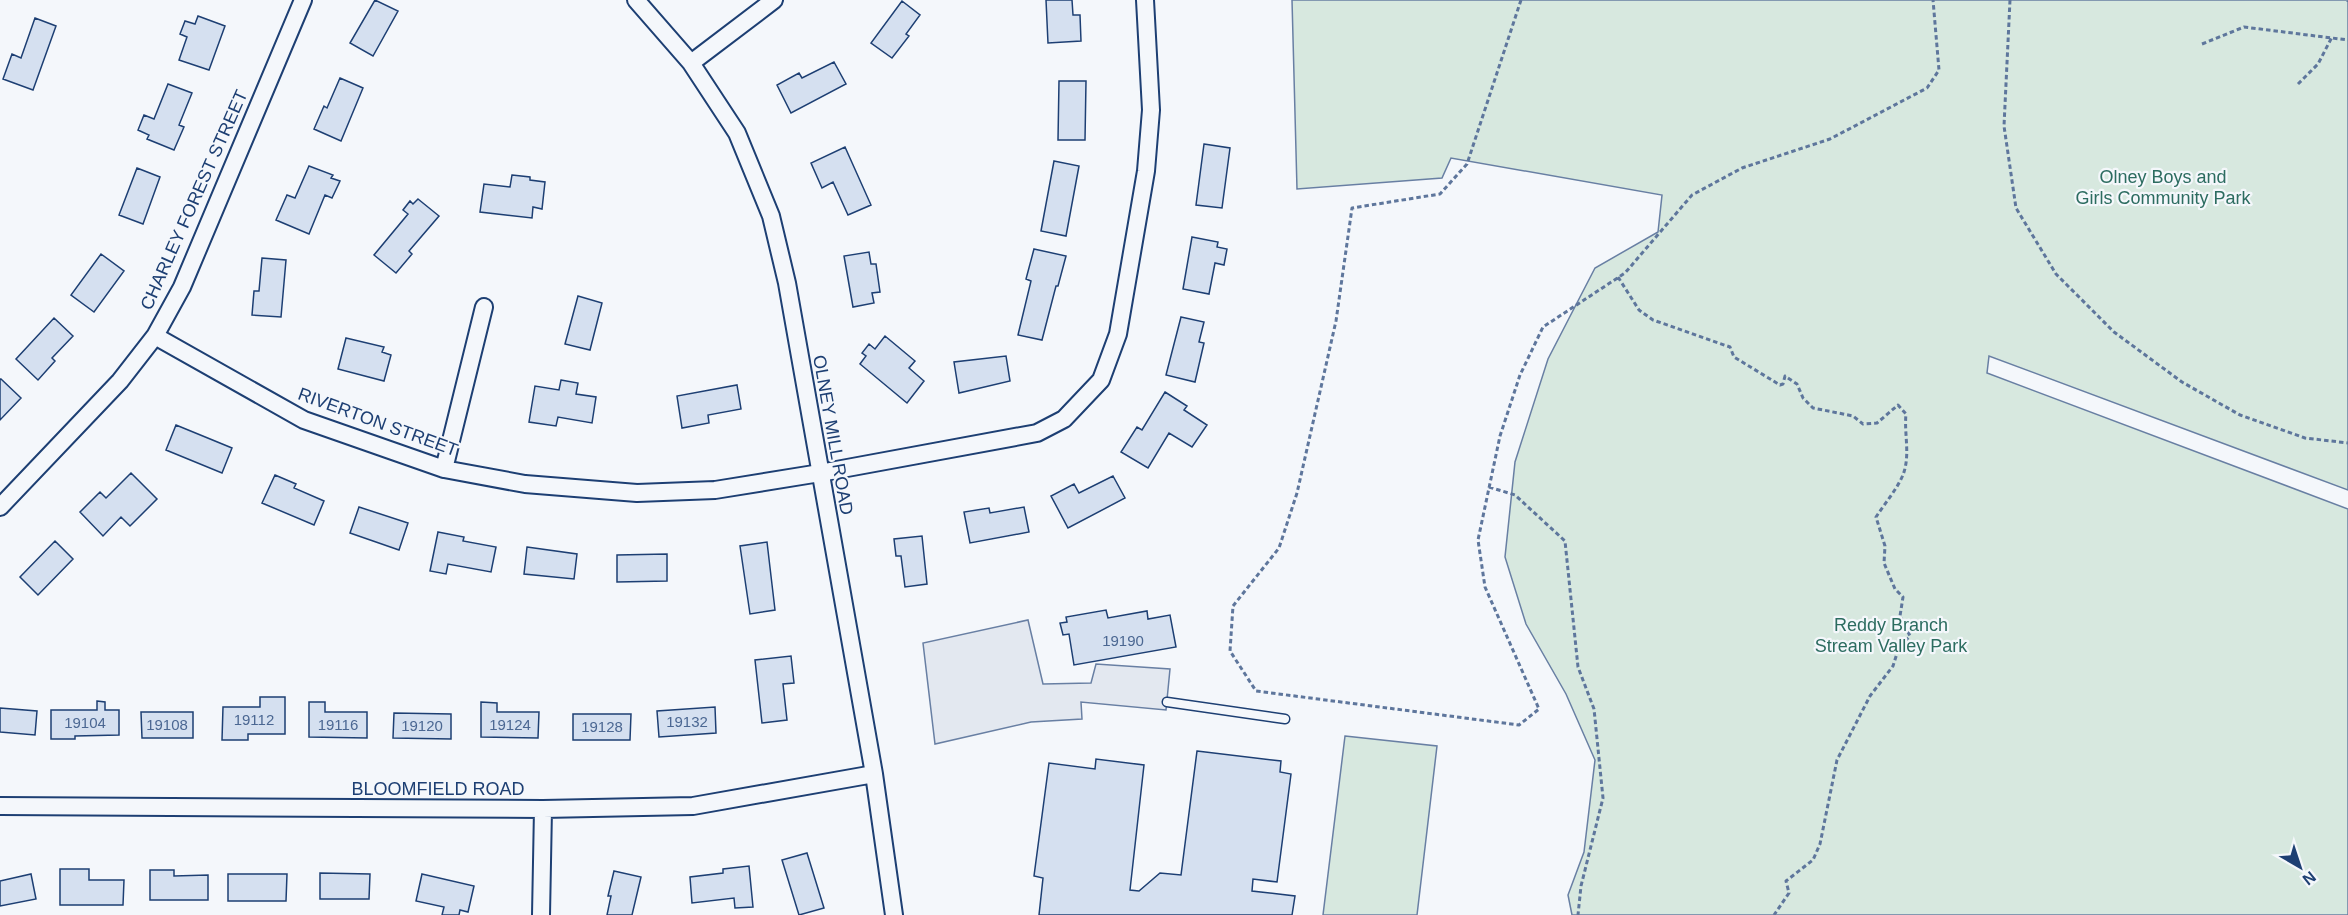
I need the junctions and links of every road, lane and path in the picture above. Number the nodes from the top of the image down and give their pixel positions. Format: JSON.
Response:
{"nodes":[{"id":1,"x":303,"y":0,"type":"edge"},
{"id":2,"x":636,"y":0,"type":"edge"},
{"id":3,"x":774,"y":0,"type":"edge"},
{"id":4,"x":1145,"y":0,"type":"edge"},
{"id":5,"x":1521,"y":0,"type":"edge"},
{"id":6,"x":1933,"y":0,"type":"edge"},
{"id":7,"x":2010,"y":0,"type":"edge"},
{"id":8,"x":2332,"y":37,"type":"junction"},
{"id":9,"x":2348,"y":40,"type":"edge"},
{"id":10,"x":2202,"y":44,"type":"dead end"},
{"id":11,"x":691,"y":63,"type":"junction"},
{"id":12,"x":2298,"y":84,"type":"dead end"},
{"id":13,"x":1618,"y":277,"type":"junction"},
{"id":14,"x":484,"y":307,"type":"dead end"},
{"id":15,"x":155,"y":336,"type":"junction"},
{"id":16,"x":2348,"y":443,"type":"edge"},
{"id":17,"x":444,"y":469,"type":"junction"},
{"id":18,"x":820,"y":473,"type":"junction"},
{"id":19,"x":1490,"y":487,"type":"junction"},
{"id":20,"x":0,"y":507,"type":"edge"},
{"id":21,"x":1167,"y":702,"type":"dead end"},
{"id":22,"x":1286,"y":719,"type":"dead end"},
{"id":23,"x":874,"y":774,"type":"junction"},
{"id":24,"x":0,"y":806,"type":"edge"},
{"id":25,"x":543,"y":809,"type":"junction"},
{"id":26,"x":541,"y":915,"type":"edge"},
{"id":27,"x":894,"y":915,"type":"edge"},
{"id":28,"x":1578,"y":915,"type":"edge"},
{"id":29,"x":1774,"y":915,"type":"edge"}],
"edges":[{"from":1,"to":15,"type":"street","name":"CHARLEY FOREST STREET"},
{"from":2,"to":11,"type":"street","name":"OLNEY MILL ROAD"},
{"from":3,"to":11,"type":"street"},
{"from":4,"to":18,"type":"street"},
{"from":5,"to":19,"type":"path"},
{"from":6,"to":13,"type":"path"},
{"from":7,"to":16,"type":"path"},
{"from":8,"to":9,"type":"path"},
{"from":8,"to":10,"type":"path"},
{"from":8,"to":12,"type":"path"},
{"from":11,"to":18,"type":"street","name":"OLNEY MILL ROAD"},
{"from":13,"to":19,"type":"path"},
{"from":13,"to":29,"type":"path"},
{"from":14,"to":17,"type":"street"},
{"from":15,"to":17,"type":"street","name":"RIVERTON STREET"},
{"from":15,"to":20,"type":"street","name":"CHARLEY FOREST STREET"},
{"from":17,"to":18,"type":"street","name":"RIVERTON STREET"},
{"from":18,"to":23,"type":"street","name":"OLNEY MILL ROAD"},
{"from":19,"to":28,"type":"path"},
{"from":21,"to":22,"type":"lane"},
{"from":23,"to":25,"type":"street","name":"BLOOMFIELD ROAD"},
{"from":23,"to":27,"type":"street","name":"OLNEY MILL ROAD"},
{"from":24,"to":25,"type":"street","name":"BLOOMFIELD ROAD"},
{"from":25,"to":26,"type":"street"}]}
